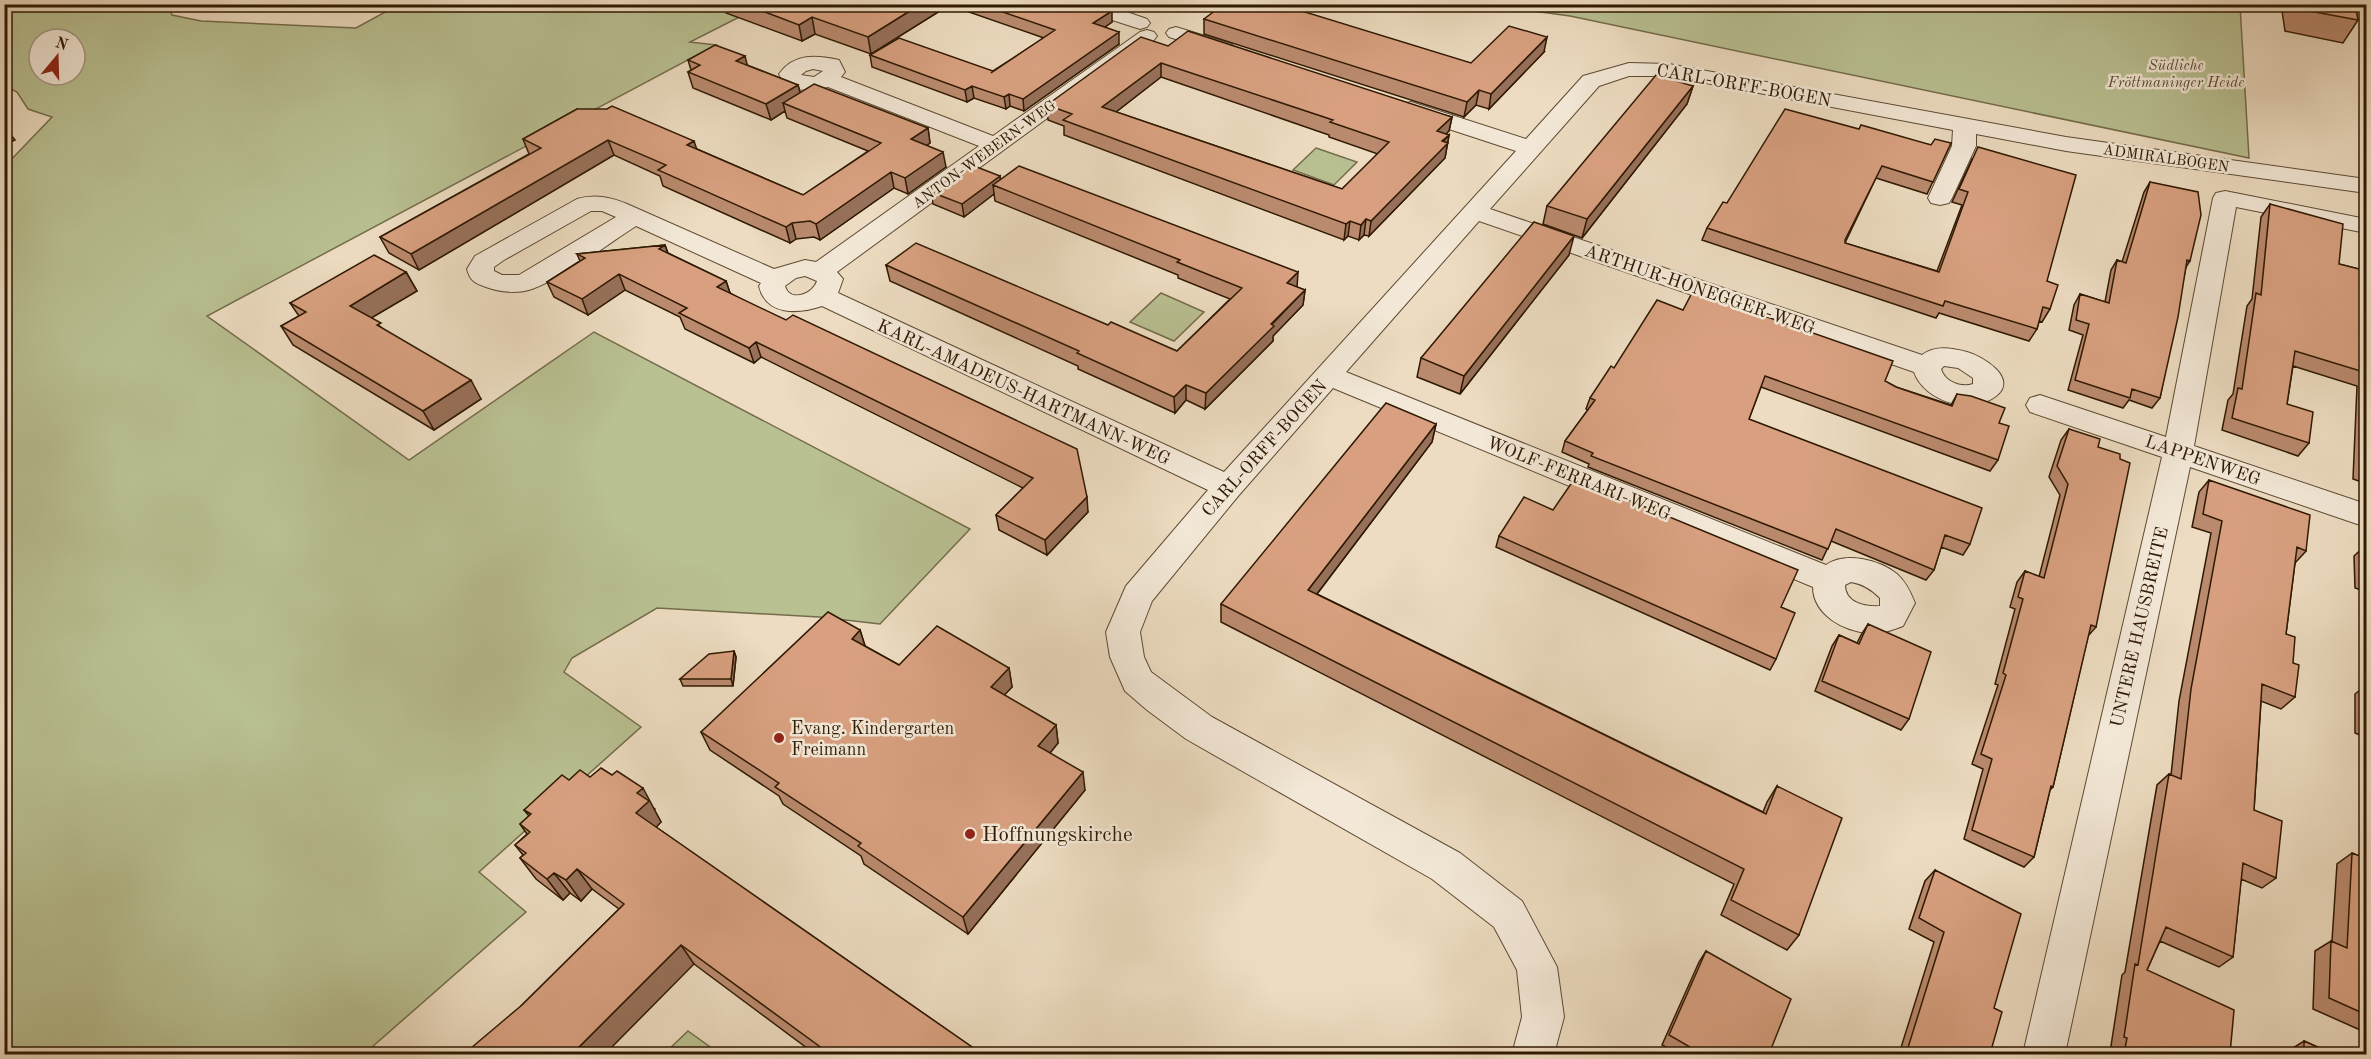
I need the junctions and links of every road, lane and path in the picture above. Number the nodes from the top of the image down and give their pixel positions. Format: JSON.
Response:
{"nodes":[{"id":1,"x":1082,"y":4,"type":"edge"},
{"id":2,"x":1157,"y":25,"type":"junction"},
{"id":3,"x":1240,"y":54,"type":"edge"},
{"id":4,"x":827,"y":79,"type":"dead end"},
{"id":5,"x":1397,"y":104,"type":"edge"},
{"id":6,"x":1965,"y":127,"type":"junction"},
{"id":7,"x":996,"y":145,"type":"junction"},
{"id":8,"x":1530,"y":148,"type":"junction"},
{"id":9,"x":2367,"y":186,"type":"edge"},
{"id":10,"x":1940,"y":198,"type":"dead end"},
{"id":11,"x":1473,"y":211,"type":"junction"},
{"id":12,"x":633,"y":217,"type":"junction"},
{"id":13,"x":2367,"y":225,"type":"edge"},
{"id":14,"x":821,"y":284,"type":"junction"},
{"id":15,"x":1926,"y":366,"type":"dead end"},
{"id":16,"x":1329,"y":376,"type":"junction"},
{"id":17,"x":2040,"y":405,"type":"dead end"},
{"id":18,"x":2178,"y":451,"type":"junction"},
{"id":19,"x":1228,"y":487,"type":"junction"},
{"id":20,"x":2367,"y":516,"type":"edge"},
{"id":21,"x":1829,"y":580,"type":"dead end"},
{"id":22,"x":1533,"y":1054,"type":"edge"},
{"id":23,"x":2044,"y":1054,"type":"edge"}],
"edges":[{"from":1,"to":2,"type":"street"},
{"from":2,"to":3,"type":"street"},
{"from":2,"to":7,"type":"street","name":"ANTON-WEBERN-WEG"},
{"from":4,"to":7,"type":"street"},
{"from":5,"to":8,"type":"street"},
{"from":6,"to":8,"type":"street","name":"CARL-ORFF-BOGEN"},
{"from":6,"to":9,"type":"street","name":"ADMIRALBOGEN"},
{"from":6,"to":10,"type":"street"},
{"from":7,"to":14,"type":"street","name":"ANTON-WEBERN-WEG"},
{"from":8,"to":11,"type":"street","name":"CARL-ORFF-BOGEN"},
{"from":11,"to":15,"type":"street","name":"ARTHUR-HONEGGER-WEG"},
{"from":11,"to":16,"type":"street","name":"CARL-ORFF-BOGEN"},
{"from":12,"to":12,"type":"street","name":"KARL-AMADEUS-HARTMANN-WEG"},
{"from":12,"to":14,"type":"street","name":"KARL-AMADEUS-HARTMANN-WEG"},
{"from":13,"to":18,"type":"street","name":"UNTERE HAUSBREITE"},
{"from":14,"to":19,"type":"street","name":"KARL-AMADEUS-HARTMANN-WEG"},
{"from":16,"to":19,"type":"street","name":"CARL-ORFF-BOGEN"},
{"from":16,"to":21,"type":"street","name":"WOLF-FERRARI-WEG"},
{"from":17,"to":18,"type":"street","name":"LAPPENWEG"},
{"from":18,"to":20,"type":"street","name":"LAPPENWEG"},
{"from":18,"to":23,"type":"street","name":"UNTERE HAUSBREITE"},
{"from":19,"to":22,"type":"street","name":"CARL-ORFF-BOGEN"}]}
